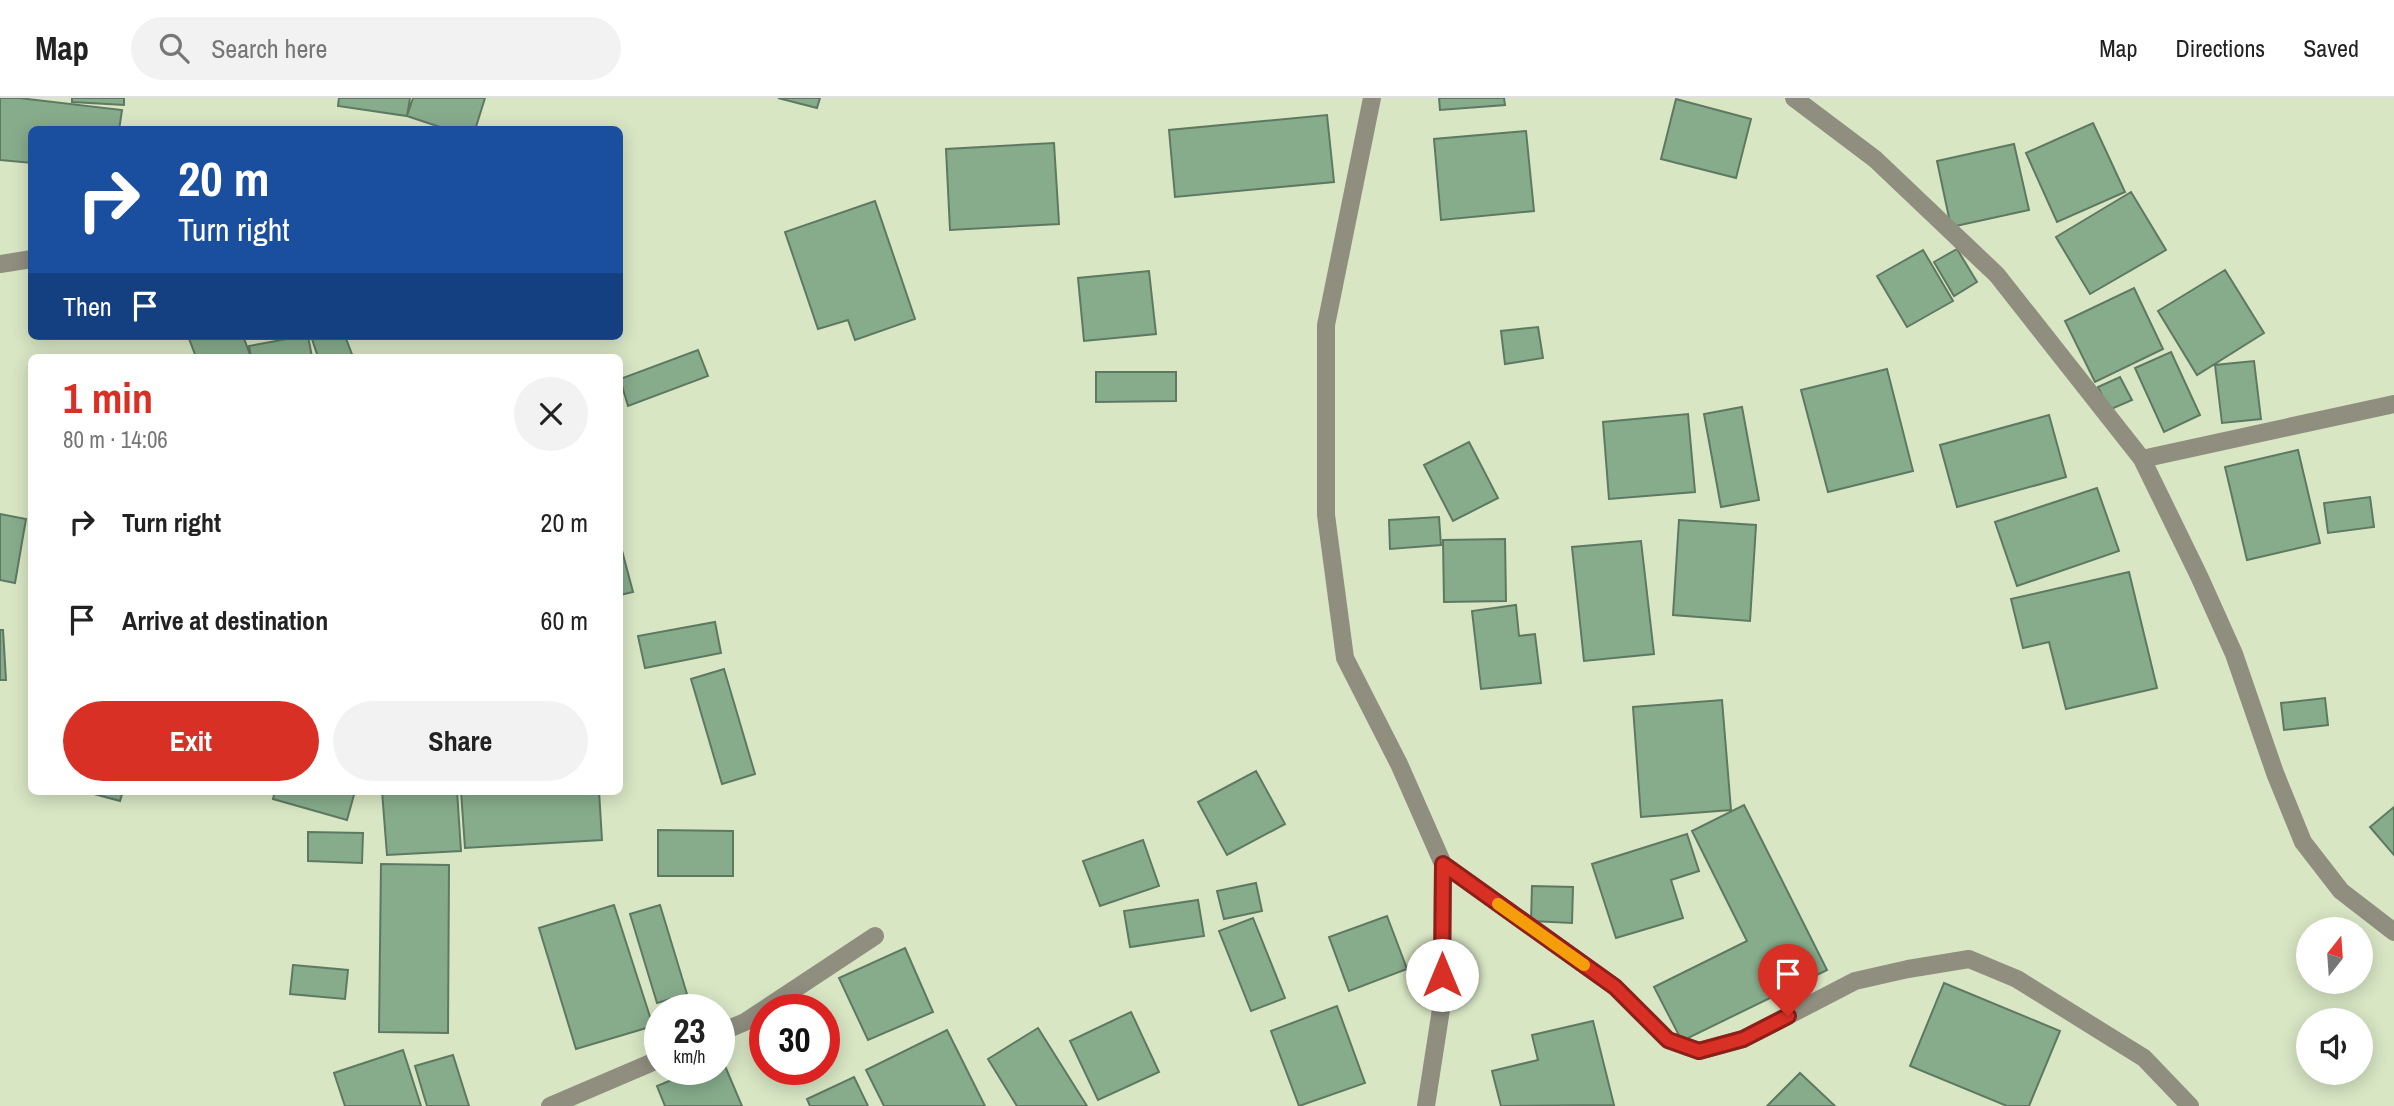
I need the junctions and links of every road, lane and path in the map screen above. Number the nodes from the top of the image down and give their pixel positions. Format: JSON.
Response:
{"nodes":[{"id":1,"x":1372,"y":98,"type":"edge"},
{"id":2,"x":1794,"y":98,"type":"edge"},
{"id":3,"x":28,"y":260,"type":"edge"},
{"id":4,"x":0,"y":264,"type":"edge"},
{"id":5,"x":2394,"y":404,"type":"edge"},
{"id":6,"x":2141,"y":459,"type":"junction"},
{"id":7,"x":1443,"y":864,"type":"junction"},
{"id":8,"x":2394,"y":932,"type":"edge"},
{"id":9,"x":875,"y":936,"type":"dead end"},
{"id":10,"x":735,"y":1026,"type":"edge"},
{"id":11,"x":644,"y":1066,"type":"edge"},
{"id":12,"x":550,"y":1106,"type":"edge"},
{"id":13,"x":1426,"y":1106,"type":"edge"},
{"id":14,"x":2190,"y":1106,"type":"edge"}],
"edges":[{"from":1,"to":7,"type":"street"},
{"from":2,"to":6,"type":"street"},
{"from":3,"to":4,"type":"street"},
{"from":5,"to":6,"type":"street"},
{"from":6,"to":8,"type":"street"},
{"from":7,"to":13,"type":"street"},
{"from":7,"to":14,"type":"street"},
{"from":9,"to":10,"type":"street"},
{"from":11,"to":12,"type":"street"}]}
